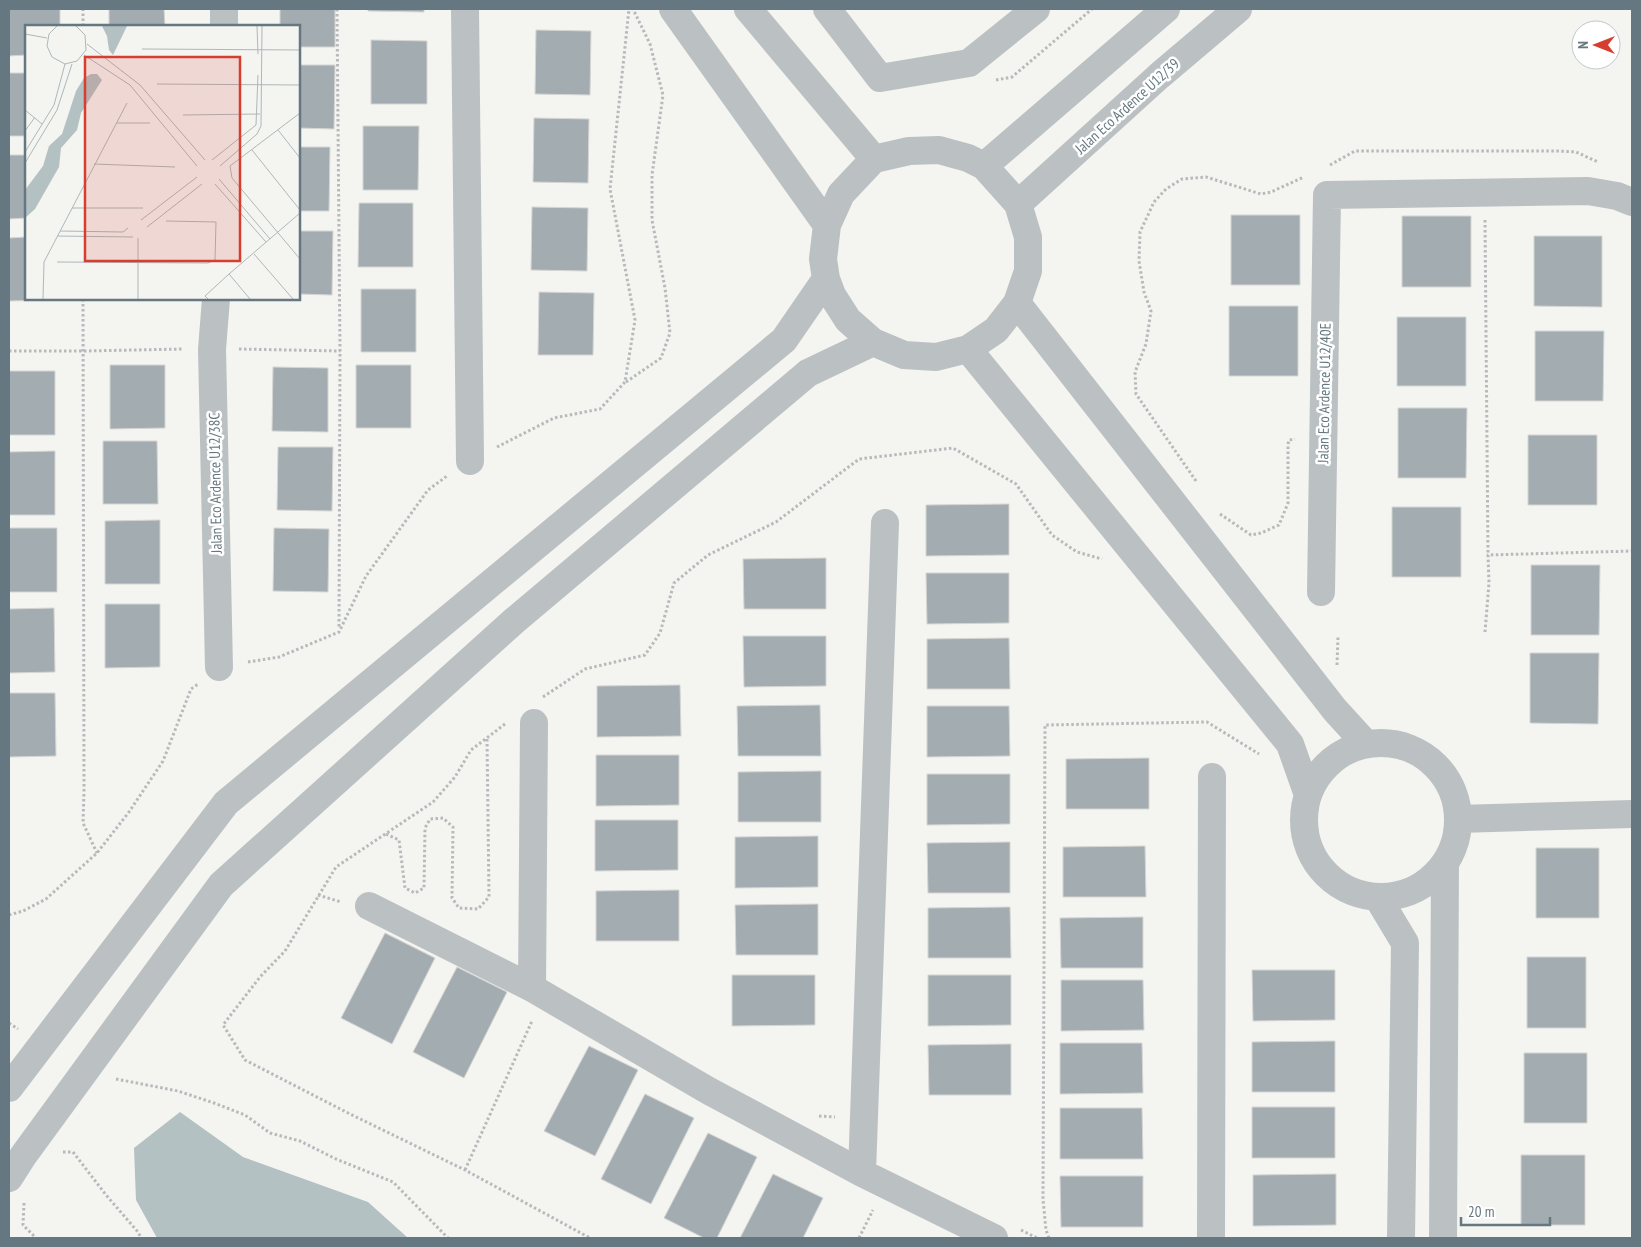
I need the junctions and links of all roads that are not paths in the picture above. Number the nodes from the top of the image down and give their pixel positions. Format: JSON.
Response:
{"nodes":[{"id":1,"x":224,"y":9,"type":"edge"},
{"id":2,"x":464,"y":9,"type":"edge"},
{"id":3,"x":673,"y":9,"type":"edge"},
{"id":4,"x":748,"y":9,"type":"edge"},
{"id":5,"x":827,"y":9,"type":"edge"},
{"id":6,"x":1036,"y":9,"type":"edge"},
{"id":7,"x":1166,"y":9,"type":"edge"},
{"id":8,"x":1238,"y":9,"type":"edge"},
{"id":9,"x":224,"y":25,"type":"edge"},
{"id":10,"x":874,"y":159,"type":"junction"},
{"id":11,"x":984,"y":166,"type":"junction"},
{"id":12,"x":1632,"y":202,"type":"edge"},
{"id":13,"x":1018,"y":204,"type":"junction"},
{"id":14,"x":827,"y":225,"type":"junction"},
{"id":15,"x":826,"y":279,"type":"junction"},
{"id":16,"x":216,"y":300,"type":"edge"},
{"id":17,"x":1017,"y":303,"type":"junction"},
{"id":18,"x":873,"y":342,"type":"junction"},
{"id":19,"x":968,"y":348,"type":"junction"},
{"id":20,"x":470,"y":461,"type":"road end"},
{"id":21,"x":885,"y":523,"type":"dead end"},
{"id":22,"x":1321,"y":592,"type":"dead end"},
{"id":23,"x":219,"y":667,"type":"road end"},
{"id":24,"x":527,"y":715,"type":"road end"},
{"id":25,"x":1366,"y":744,"type":"junction"},
{"id":26,"x":1212,"y":778,"type":"dead end"},
{"id":27,"x":1308,"y":795,"type":"junction"},
{"id":28,"x":1632,"y":814,"type":"edge"},
{"id":29,"x":1458,"y":819,"type":"junction"},
{"id":30,"x":1445,"y":863,"type":"junction"},
{"id":31,"x":1378,"y":898,"type":"junction"},
{"id":32,"x":369,"y":906,"type":"dead end"},
{"id":33,"x":538,"y":991,"type":"junction"},
{"id":34,"x":9,"y":1088,"type":"edge"},
{"id":35,"x":16,"y":1152,"type":"edge"},
{"id":36,"x":862,"y":1173,"type":"junction"},
{"id":37,"x":9,"y":1178,"type":"edge"},
{"id":38,"x":994,"y":1238,"type":"edge"},
{"id":39,"x":1211,"y":1238,"type":"edge"},
{"id":40,"x":1401,"y":1238,"type":"edge"},
{"id":41,"x":1443,"y":1238,"type":"edge"}],
"edges":[{"from":1,"to":9,"type":"street"},
{"from":2,"to":20,"type":"street"},
{"from":3,"to":14,"type":"street"},
{"from":4,"to":10,"type":"street"},
{"from":5,"to":6,"type":"street"},
{"from":7,"to":11,"type":"street"},
{"from":8,"to":13,"type":"street","name":"Jalan Eco Ardence U12/39"},
{"from":10,"to":11,"type":"street"},
{"from":10,"to":14,"type":"street"},
{"from":11,"to":13,"type":"street"},
{"from":12,"to":22,"type":"street","name":"Jalan Eco Ardence U12/40E"},
{"from":13,"to":17,"type":"street"},
{"from":14,"to":15,"type":"street"},
{"from":15,"to":18,"type":"street"},
{"from":15,"to":34,"type":"street"},
{"from":16,"to":23,"type":"street","name":"Jalan Eco Ardence U12/38C"},
{"from":17,"to":19,"type":"street"},
{"from":17,"to":25,"type":"street"},
{"from":18,"to":19,"type":"street"},
{"from":18,"to":35,"type":"street"},
{"from":19,"to":27,"type":"street"},
{"from":21,"to":36,"type":"street"},
{"from":24,"to":33,"type":"street"},
{"from":25,"to":27,"type":"street"},
{"from":25,"to":29,"type":"street"},
{"from":26,"to":39,"type":"street"},
{"from":27,"to":31,"type":"street"},
{"from":28,"to":29,"type":"street"},
{"from":29,"to":30,"type":"street"},
{"from":30,"to":31,"type":"street"},
{"from":30,"to":41,"type":"street"},
{"from":31,"to":40,"type":"street"},
{"from":32,"to":33,"type":"street"},
{"from":33,"to":36,"type":"street"},
{"from":35,"to":37,"type":"street"},
{"from":36,"to":38,"type":"street"}]}
